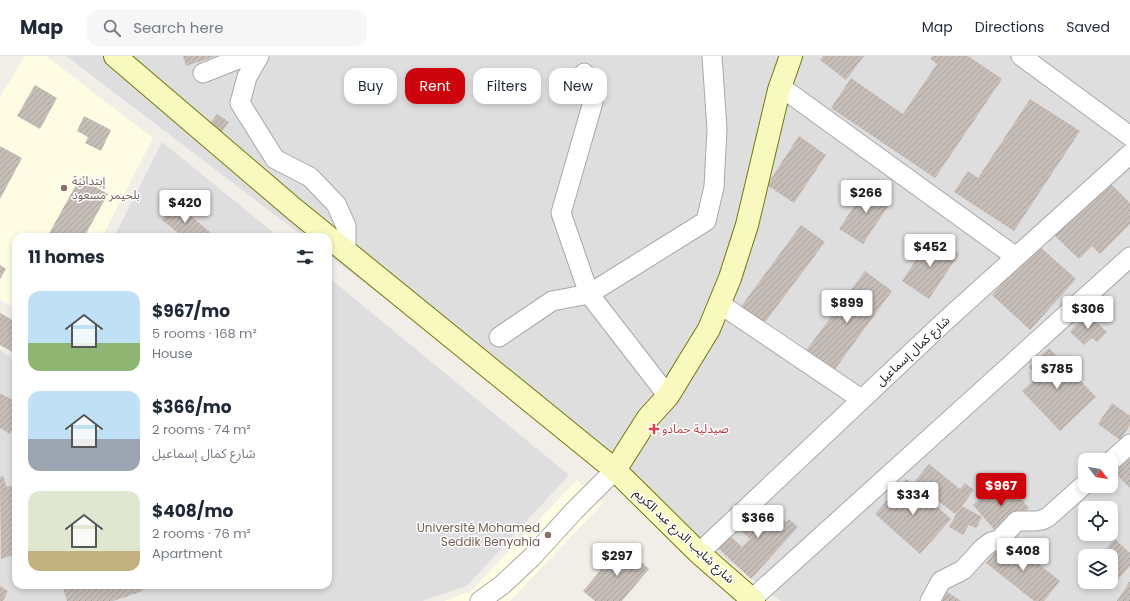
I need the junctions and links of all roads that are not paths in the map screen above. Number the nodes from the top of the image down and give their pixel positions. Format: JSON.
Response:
{"nodes":[{"id":1,"x":115,"y":56,"type":"edge"},
{"id":2,"x":246,"y":56,"type":"edge"},
{"id":3,"x":259,"y":56,"type":"edge"},
{"id":4,"x":712,"y":56,"type":"edge"},
{"id":5,"x":791,"y":56,"type":"edge"},
{"id":6,"x":1021,"y":56,"type":"edge"},
{"id":7,"x":203,"y":73,"type":"dead end"},
{"id":8,"x":780,"y":87,"type":"junction"},
{"id":9,"x":592,"y":104,"type":"edge"},
{"id":10,"x":1130,"y":136,"type":"edge"},
{"id":11,"x":1130,"y":154,"type":"edge"},
{"id":12,"x":324,"y":233,"type":"edge"},
{"id":13,"x":332,"y":239,"type":"edge"},
{"id":14,"x":346,"y":250,"type":"junction"},
{"id":15,"x":1130,"y":256,"type":"edge"},
{"id":16,"x":1016,"y":257,"type":"junction"},
{"id":17,"x":589,"y":294,"type":"junction"},
{"id":18,"x":720,"y":304,"type":"junction"},
{"id":19,"x":499,"y":337,"type":"dead end"},
{"id":20,"x":668,"y":396,"type":"junction"},
{"id":21,"x":861,"y":399,"type":"junction"},
{"id":22,"x":1130,"y":444,"type":"edge"},
{"id":23,"x":1118,"y":455,"type":"edge"},
{"id":24,"x":615,"y":470,"type":"junction"},
{"id":25,"x":1078,"y":490,"type":"edge"},
{"id":26,"x":699,"y":553,"type":"junction"},
{"id":27,"x":753,"y":600,"type":"edge"},
{"id":28,"x":480,"y":601,"type":"edge"},
{"id":29,"x":930,"y":601,"type":"edge"}],
"edges":[{"from":1,"to":12,"type":"main road","name":"شارع شايب الدرع عبد الكريم"},
{"from":2,"to":7,"type":"street"},
{"from":3,"to":14,"type":"street"},
{"from":4,"to":17,"type":"street"},
{"from":5,"to":8,"type":"main road"},
{"from":6,"to":10,"type":"street"},
{"from":8,"to":16,"type":"street"},
{"from":8,"to":18,"type":"main road"},
{"from":9,"to":17,"type":"street"},
{"from":11,"to":16,"type":"street","name":"شارع كمال إسماعيل"},
{"from":13,"to":14,"type":"main road","name":"شارع شايب الدرع عبد الكريم"},
{"from":14,"to":24,"type":"main road","name":"شارع شايب الدرع عبد الكريم"},
{"from":15,"to":27,"type":"street"},
{"from":16,"to":21,"type":"street","name":"شارع كمال إسماعيل"},
{"from":17,"to":19,"type":"street"},
{"from":17,"to":20,"type":"street"},
{"from":18,"to":20,"type":"main road"},
{"from":18,"to":21,"type":"street"},
{"from":20,"to":24,"type":"main road"},
{"from":21,"to":26,"type":"street","name":"شارع كمال إسماعيل"},
{"from":22,"to":23,"type":"street"},
{"from":24,"to":26,"type":"main road","name":"شارع شايب الدرع عبد الكريم"},
{"from":24,"to":28,"type":"street"},
{"from":25,"to":29,"type":"street"},
{"from":26,"to":27,"type":"main road","name":"شارع شايب الدرع عبد الكريم"}]}
